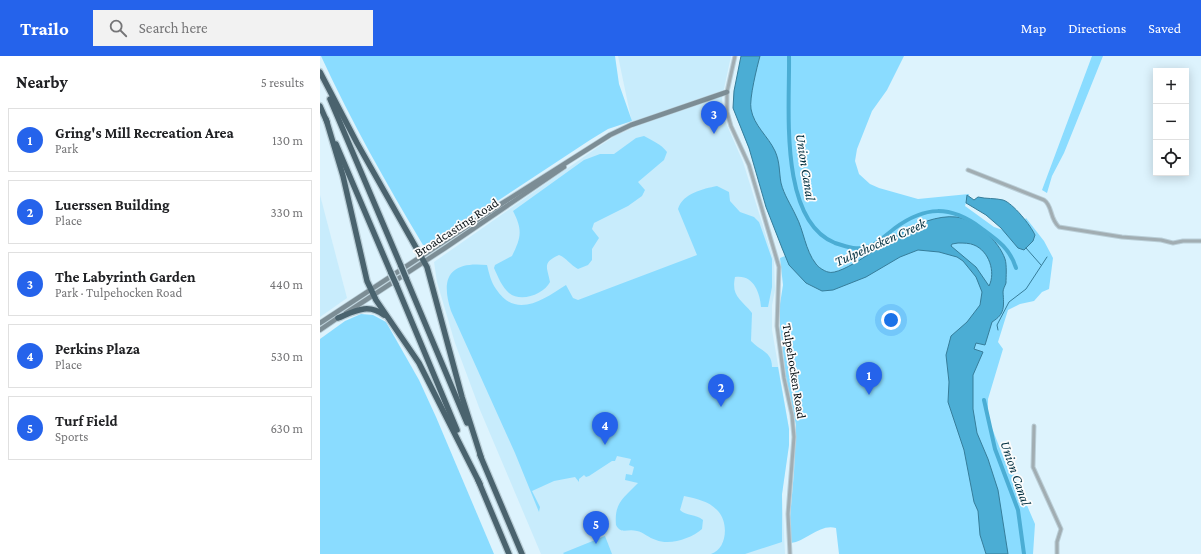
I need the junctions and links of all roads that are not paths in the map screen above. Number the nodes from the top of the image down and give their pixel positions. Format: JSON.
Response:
{"nodes":[{"id":1,"x":735,"y":56,"type":"edge"},
{"id":2,"x":320,"y":72,"type":"edge"},
{"id":3,"x":320,"y":76,"type":"edge"},
{"id":4,"x":727,"y":92,"type":"junction"},
{"id":5,"x":320,"y":106,"type":"edge"},
{"id":6,"x":326,"y":119,"type":"junction"},
{"id":7,"x":968,"y":170,"type":"dead end"},
{"id":8,"x":1201,"y":241,"type":"edge"},
{"id":9,"x":422,"y":259,"type":"junction"},
{"id":10,"x":372,"y":292,"type":"junction"},
{"id":11,"x":338,"y":318,"type":"junction"},
{"id":12,"x":390,"y":321,"type":"junction"},
{"id":13,"x":320,"y":323,"type":"edge"},
{"id":14,"x":320,"y":330,"type":"edge"},
{"id":15,"x":1034,"y":426,"type":"dead end"},
{"id":16,"x":481,"y":457,"type":"junction"},
{"id":17,"x":480,"y":484,"type":"junction"},
{"id":18,"x":509,"y":554,"type":"edge"},
{"id":19,"x":522,"y":554,"type":"edge"},
{"id":20,"x":790,"y":554,"type":"edge"},
{"id":21,"x":1057,"y":554,"type":"edge"}],
"edges":[{"from":1,"to":4,"type":"street","name":"Tulpehocken Road"},
{"from":2,"to":9,"type":"highway"},
{"from":3,"to":16,"type":"highway","bridge":true},
{"from":4,"to":9,"type":"street","name":"Broadcasting Road"},
{"from":4,"to":20,"type":"street","name":"Tulpehocken Road"},
{"from":5,"to":6,"type":"highway"},
{"from":6,"to":10,"type":"highway"},
{"from":6,"to":17,"type":"highway","bridge":true},
{"from":7,"to":8,"type":"street"},
{"from":9,"to":10,"type":"street","name":"Broadcasting Road"},
{"from":9,"to":16,"type":"highway"},
{"from":10,"to":11,"type":"street","name":"Broadcasting Road"},
{"from":10,"to":12,"type":"highway"},
{"from":10,"to":13,"type":"street","name":"Broadcasting Road"},
{"from":11,"to":12,"type":"highway"},
{"from":11,"to":14,"type":"street","name":"Broadcasting Road"},
{"from":12,"to":17,"type":"highway"},
{"from":15,"to":21,"type":"street"},
{"from":16,"to":19,"type":"highway"},
{"from":17,"to":18,"type":"highway"}]}
